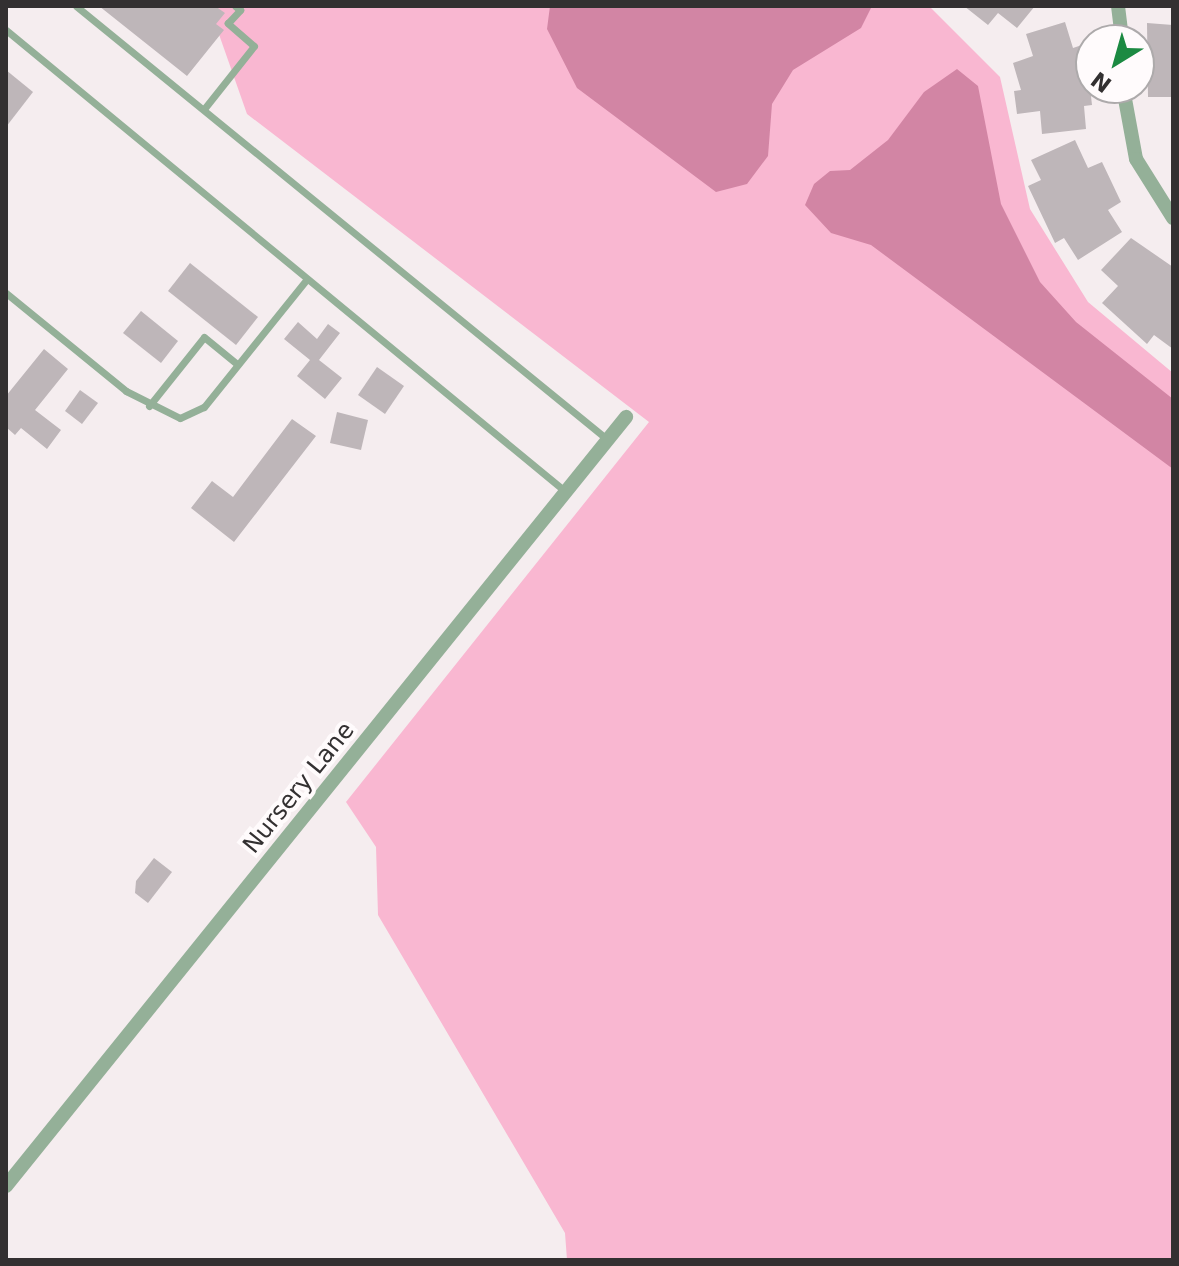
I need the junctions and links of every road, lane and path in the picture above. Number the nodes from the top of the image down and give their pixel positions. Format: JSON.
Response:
{"nodes":[{"id":1,"x":76,"y":6,"type":"edge"},
{"id":2,"x":235,"y":6,"type":"edge"},
{"id":3,"x":6,"y":30,"type":"edge"},
{"id":4,"x":1126,"y":104,"type":"edge"},
{"id":5,"x":204,"y":109,"type":"junction"},
{"id":6,"x":1173,"y":218,"type":"edge"},
{"id":7,"x":306,"y":280,"type":"junction"},
{"id":8,"x":6,"y":293,"type":"edge"},
{"id":9,"x":237,"y":364,"type":"junction"},
{"id":10,"x":149,"y":406,"type":"junction"},
{"id":11,"x":626,"y":417,"type":"dead end"},
{"id":12,"x":608,"y":440,"type":"junction"},
{"id":13,"x":566,"y":492,"type":"junction"},
{"id":14,"x":6,"y":1186,"type":"edge"}],
"edges":[{"from":1,"to":5,"type":"lane"},
{"from":2,"to":5,"type":"lane"},
{"from":3,"to":7,"type":"lane"},
{"from":4,"to":6,"type":"street"},
{"from":5,"to":12,"type":"lane"},
{"from":7,"to":9,"type":"lane"},
{"from":7,"to":13,"type":"lane"},
{"from":8,"to":10,"type":"lane"},
{"from":9,"to":10,"type":"lane"},
{"from":9,"to":10,"type":"lane"},
{"from":11,"to":12,"type":"street","name":"Nursery Lane"},
{"from":12,"to":13,"type":"street","name":"Nursery Lane"},
{"from":13,"to":14,"type":"street","name":"Nursery Lane"}]}
